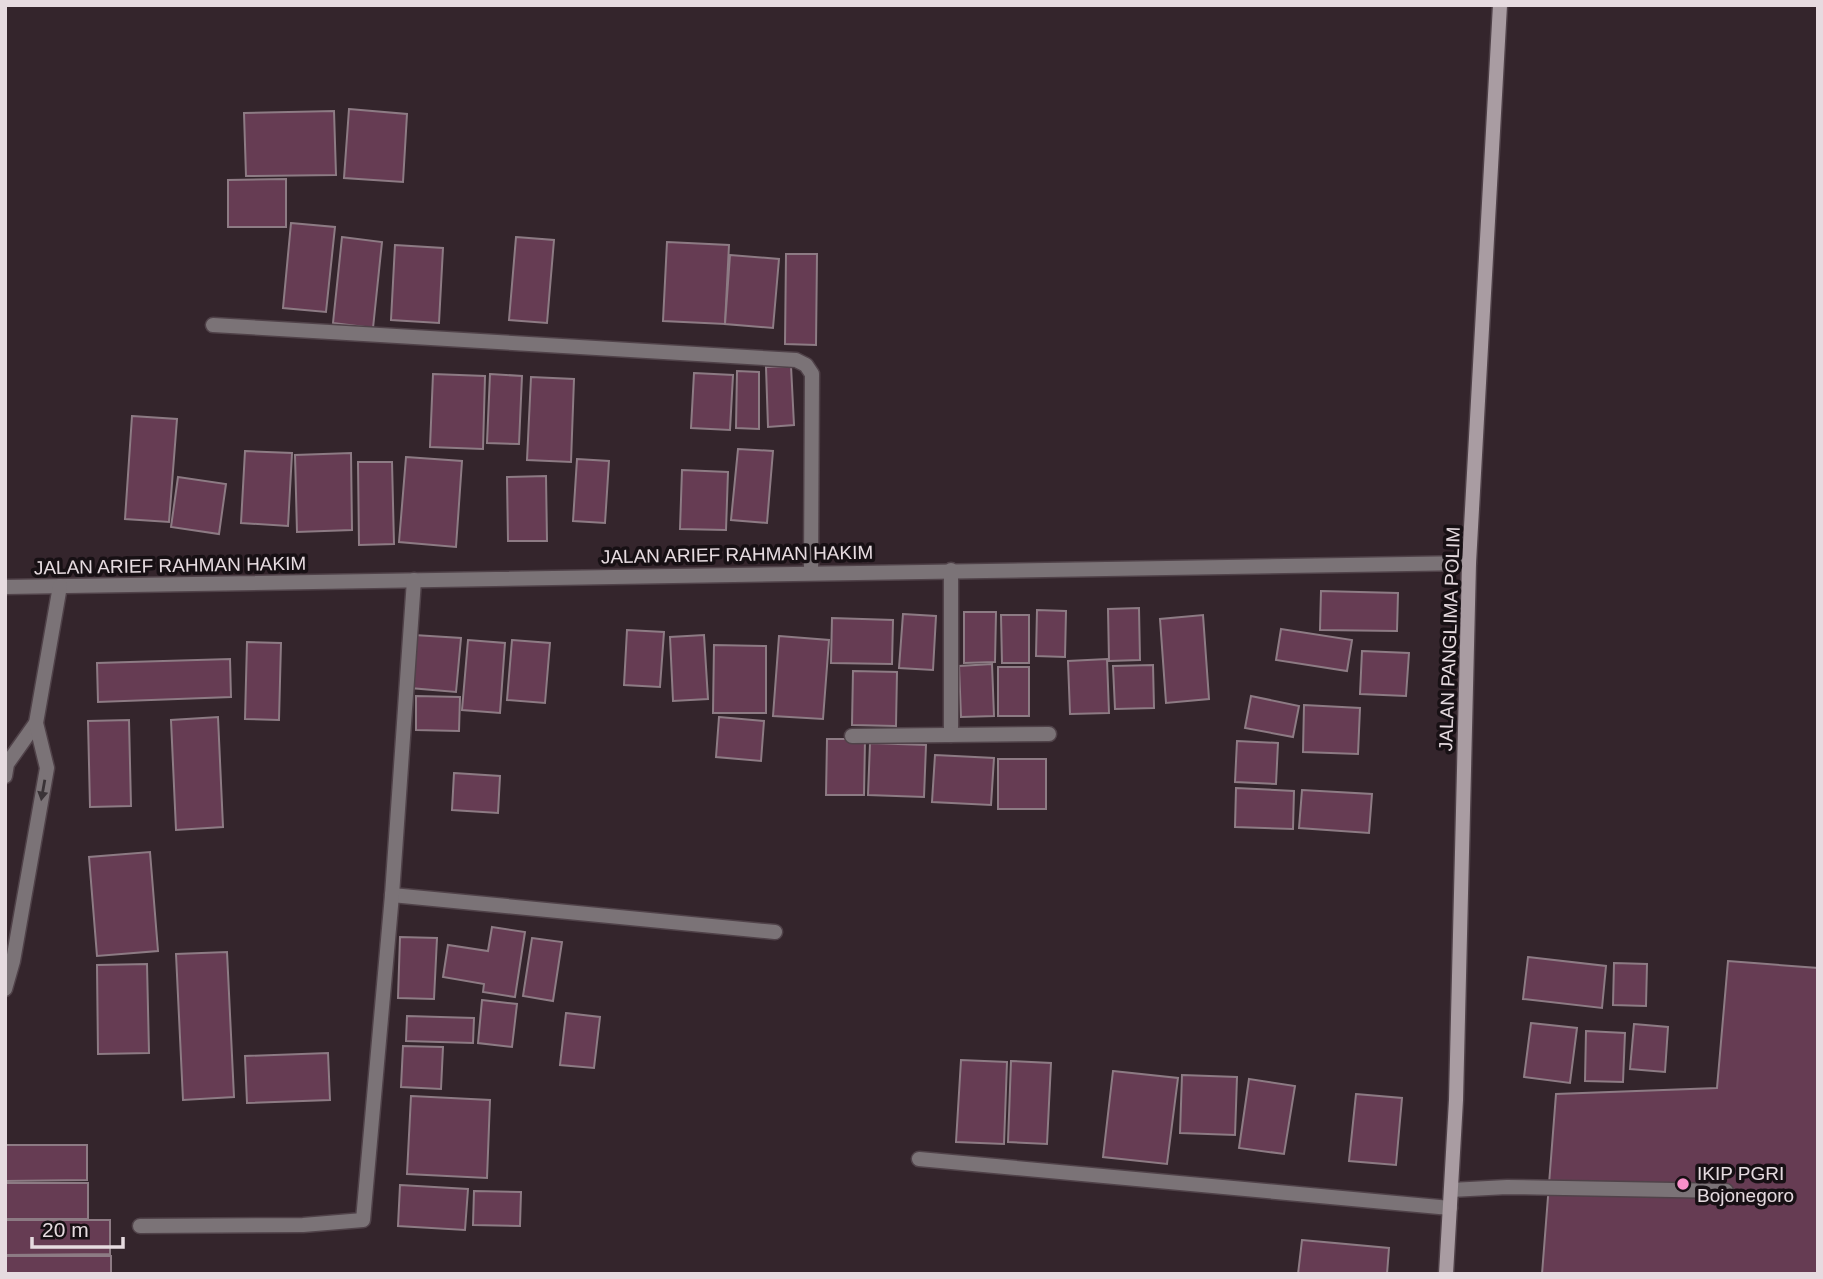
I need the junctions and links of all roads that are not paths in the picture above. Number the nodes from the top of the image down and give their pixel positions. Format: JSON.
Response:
{"nodes":[{"id":1,"x":1500,"y":5,"type":"edge"},
{"id":2,"x":213,"y":325,"type":"dead end"},
{"id":3,"x":1469,"y":563,"type":"junction"},
{"id":4,"x":951,"y":570,"type":"junction"},
{"id":5,"x":811,"y":572,"type":"junction"},
{"id":6,"x":414,"y":580,"type":"junction"},
{"id":7,"x":60,"y":586,"type":"junction"},
{"id":8,"x":5,"y":587,"type":"edge"},
{"id":9,"x":36,"y":723,"type":"junction"},
{"id":10,"x":1049,"y":734,"type":"dead end"},
{"id":11,"x":951,"y":735,"type":"junction"},
{"id":12,"x":852,"y":736,"type":"dead end"},
{"id":13,"x":5,"y":776,"type":"edge"},
{"id":14,"x":392,"y":895,"type":"junction"},
{"id":15,"x":775,"y":932,"type":"dead end"},
{"id":16,"x":9,"y":961,"type":"edge"},
{"id":17,"x":5,"y":989,"type":"edge"},
{"id":18,"x":919,"y":1159,"type":"dead end"},
{"id":19,"x":1451,"y":1190,"type":"junction"},
{"id":20,"x":1726,"y":1191,"type":"dead end"},
{"id":21,"x":1450,"y":1208,"type":"junction"},
{"id":22,"x":140,"y":1226,"type":"dead end"},
{"id":23,"x":1446,"y":1274,"type":"edge"}],
"edges":[{"from":1,"to":3,"type":"main road","name":"JALAN PANGLIMA POLIM"},
{"from":2,"to":5,"type":"street"},
{"from":3,"to":4,"type":"street","name":"JALAN ARIEF RAHMAN HAKIM"},
{"from":3,"to":19,"type":"main road","name":"JALAN PANGLIMA POLIM"},
{"from":4,"to":5,"type":"street","name":"JALAN ARIEF RAHMAN HAKIM"},
{"from":4,"to":11,"type":"street"},
{"from":5,"to":6,"type":"street","name":"JALAN ARIEF RAHMAN HAKIM"},
{"from":6,"to":7,"type":"street","name":"JALAN ARIEF RAHMAN HAKIM"},
{"from":6,"to":14,"type":"street"},
{"from":7,"to":8,"type":"street","name":"JALAN ARIEF RAHMAN HAKIM"},
{"from":7,"to":9,"type":"street"},
{"from":9,"to":13,"type":"street"},
{"from":9,"to":16,"type":"street","one_way":true},
{"from":10,"to":11,"type":"street"},
{"from":11,"to":12,"type":"street"},
{"from":14,"to":15,"type":"street"},
{"from":14,"to":22,"type":"street"},
{"from":16,"to":17,"type":"street"},
{"from":18,"to":21,"type":"street"},
{"from":19,"to":20,"type":"street"},
{"from":19,"to":21,"type":"main road","name":"JALAN PANGLIMA POLIM"},
{"from":21,"to":23,"type":"main road","name":"JALAN PANGLIMA POLIM"}]}
